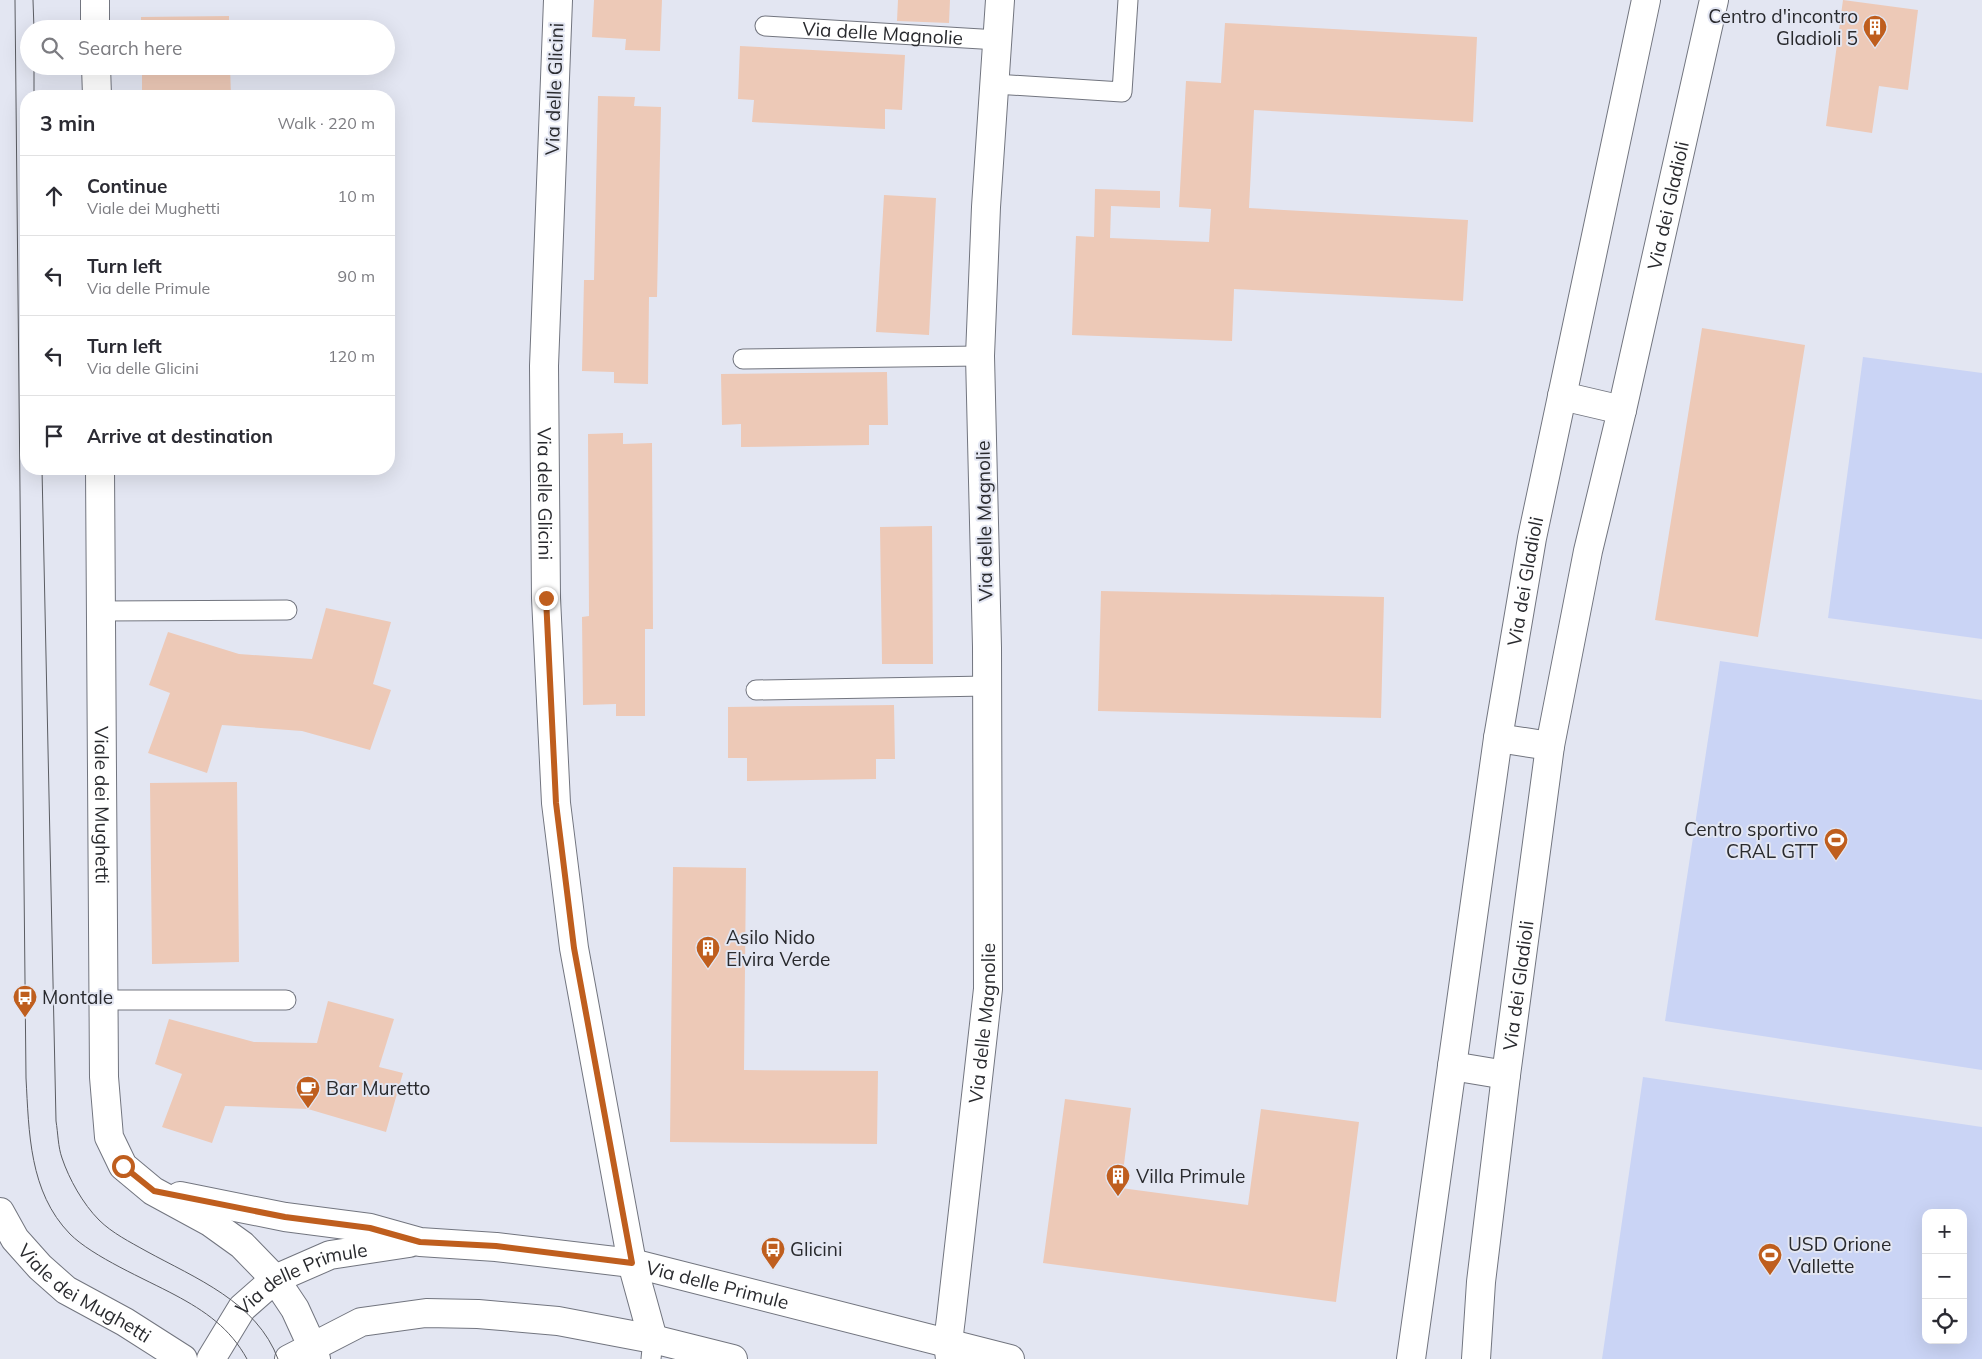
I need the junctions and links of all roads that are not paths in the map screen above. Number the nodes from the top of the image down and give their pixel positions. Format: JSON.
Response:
{"nodes":[{"id":1,"x":95,"y":0,"type":"edge"},
{"id":2,"x":558,"y":0,"type":"edge"},
{"id":3,"x":1000,"y":0,"type":"edge"},
{"id":4,"x":1128,"y":0,"type":"edge"},
{"id":5,"x":1646,"y":0,"type":"edge"},
{"id":6,"x":1714,"y":0,"type":"edge"},
{"id":7,"x":95,"y":20,"type":"edge"},
{"id":8,"x":765,"y":26,"type":"dead end"},
{"id":9,"x":998,"y":40,"type":"junction"},
{"id":10,"x":96,"y":75,"type":"edge"},
{"id":11,"x":995,"y":84,"type":"junction"},
{"id":12,"x":97,"y":90,"type":"edge"},
{"id":13,"x":980,"y":356,"type":"junction"},
{"id":14,"x":743,"y":360,"type":"dead end"},
{"id":15,"x":1562,"y":396,"type":"junction"},
{"id":16,"x":1622,"y":410,"type":"junction"},
{"id":17,"x":100,"y":475,"type":"edge"},
{"id":18,"x":287,"y":610,"type":"dead end"},
{"id":19,"x":100,"y":611,"type":"junction"},
{"id":20,"x":987,"y":686,"type":"junction"},
{"id":21,"x":756,"y":690,"type":"dead end"},
{"id":22,"x":1498,"y":738,"type":"junction"},
{"id":23,"x":1550,"y":746,"type":"junction"},
{"id":24,"x":104,"y":1000,"type":"junction"},
{"id":25,"x":286,"y":1000,"type":"dead end"},
{"id":26,"x":1452,"y":1066,"type":"junction"},
{"id":27,"x":1506,"y":1075,"type":"junction"},
{"id":28,"x":154,"y":1191,"type":"junction"},
{"id":29,"x":0,"y":1212,"type":"edge"},
{"id":30,"x":420,"y":1242,"type":"junction"},
{"id":31,"x":632,"y":1263,"type":"junction"},
{"id":32,"x":275,"y":1279,"type":"junction"},
{"id":33,"x":652,"y":1349,"type":"edge"},
{"id":34,"x":949,"y":1351,"type":"edge"},
{"id":35,"x":314,"y":1352,"type":"edge"},
{"id":36,"x":183,"y":1359,"type":"edge"},
{"id":37,"x":211,"y":1359,"type":"edge"},
{"id":38,"x":289,"y":1359,"type":"edge"},
{"id":39,"x":733,"y":1359,"type":"edge"},
{"id":40,"x":1010,"y":1359,"type":"edge"},
{"id":41,"x":1411,"y":1359,"type":"edge"},
{"id":42,"x":1476,"y":1359,"type":"edge"}],
"edges":[{"from":1,"to":7,"type":"street"},
{"from":2,"to":31,"type":"street","name":"Via delle Glicini"},
{"from":3,"to":9,"type":"street","name":"Via delle Magnolie"},
{"from":4,"to":11,"type":"lane"},
{"from":5,"to":15,"type":"street","name":"Via dei Gladioli"},
{"from":6,"to":16,"type":"street","name":"Via dei Gladioli"},
{"from":8,"to":9,"type":"lane","name":"Via delle Magnolie"},
{"from":9,"to":11,"type":"street","name":"Via delle Magnolie"},
{"from":10,"to":12,"type":"street"},
{"from":11,"to":13,"type":"street","name":"Via delle Magnolie"},
{"from":13,"to":14,"type":"lane"},
{"from":13,"to":20,"type":"street","name":"Via delle Magnolie"},
{"from":15,"to":16,"type":"street"},
{"from":15,"to":22,"type":"street","name":"Via dei Gladioli"},
{"from":16,"to":23,"type":"street","name":"Via dei Gladioli"},
{"from":17,"to":19,"type":"street","name":"Viale dei Mughetti"},
{"from":18,"to":19,"type":"lane"},
{"from":19,"to":24,"type":"street","name":"Viale dei Mughetti"},
{"from":20,"to":21,"type":"lane"},
{"from":20,"to":34,"type":"street","name":"Via delle Magnolie"},
{"from":22,"to":23,"type":"street"},
{"from":22,"to":26,"type":"street","name":"Via dei Gladioli"},
{"from":23,"to":27,"type":"street","name":"Via dei Gladioli"},
{"from":24,"to":25,"type":"lane"},
{"from":24,"to":28,"type":"street","name":"Viale dei Mughetti"},
{"from":26,"to":27,"type":"street","name":"Via dei Gladioli"},
{"from":26,"to":41,"type":"street","name":"Via dei Gladioli"},
{"from":27,"to":42,"type":"street","name":"Via dei Gladioli"},
{"from":28,"to":30,"type":"street","name":"Via delle Primule"},
{"from":28,"to":32,"type":"street","name":"Viale dei Mughetti"},
{"from":29,"to":36,"type":"street","name":"Viale dei Mughetti"},
{"from":30,"to":31,"type":"street","name":"Via delle Primule"},
{"from":30,"to":32,"type":"street","name":"Via delle Primule"},
{"from":31,"to":33,"type":"street","name":"Via delle Glicini"},
{"from":31,"to":34,"type":"street","name":"Via delle Primule"},
{"from":32,"to":35,"type":"street","name":"Viale dei Mughetti"},
{"from":32,"to":37,"type":"street","name":"Via delle Primule"},
{"from":33,"to":35,"type":"street"},
{"from":33,"to":39,"type":"street"},
{"from":34,"to":40,"type":"street","name":"Via delle Primule"},
{"from":35,"to":38,"type":"street"}]}
